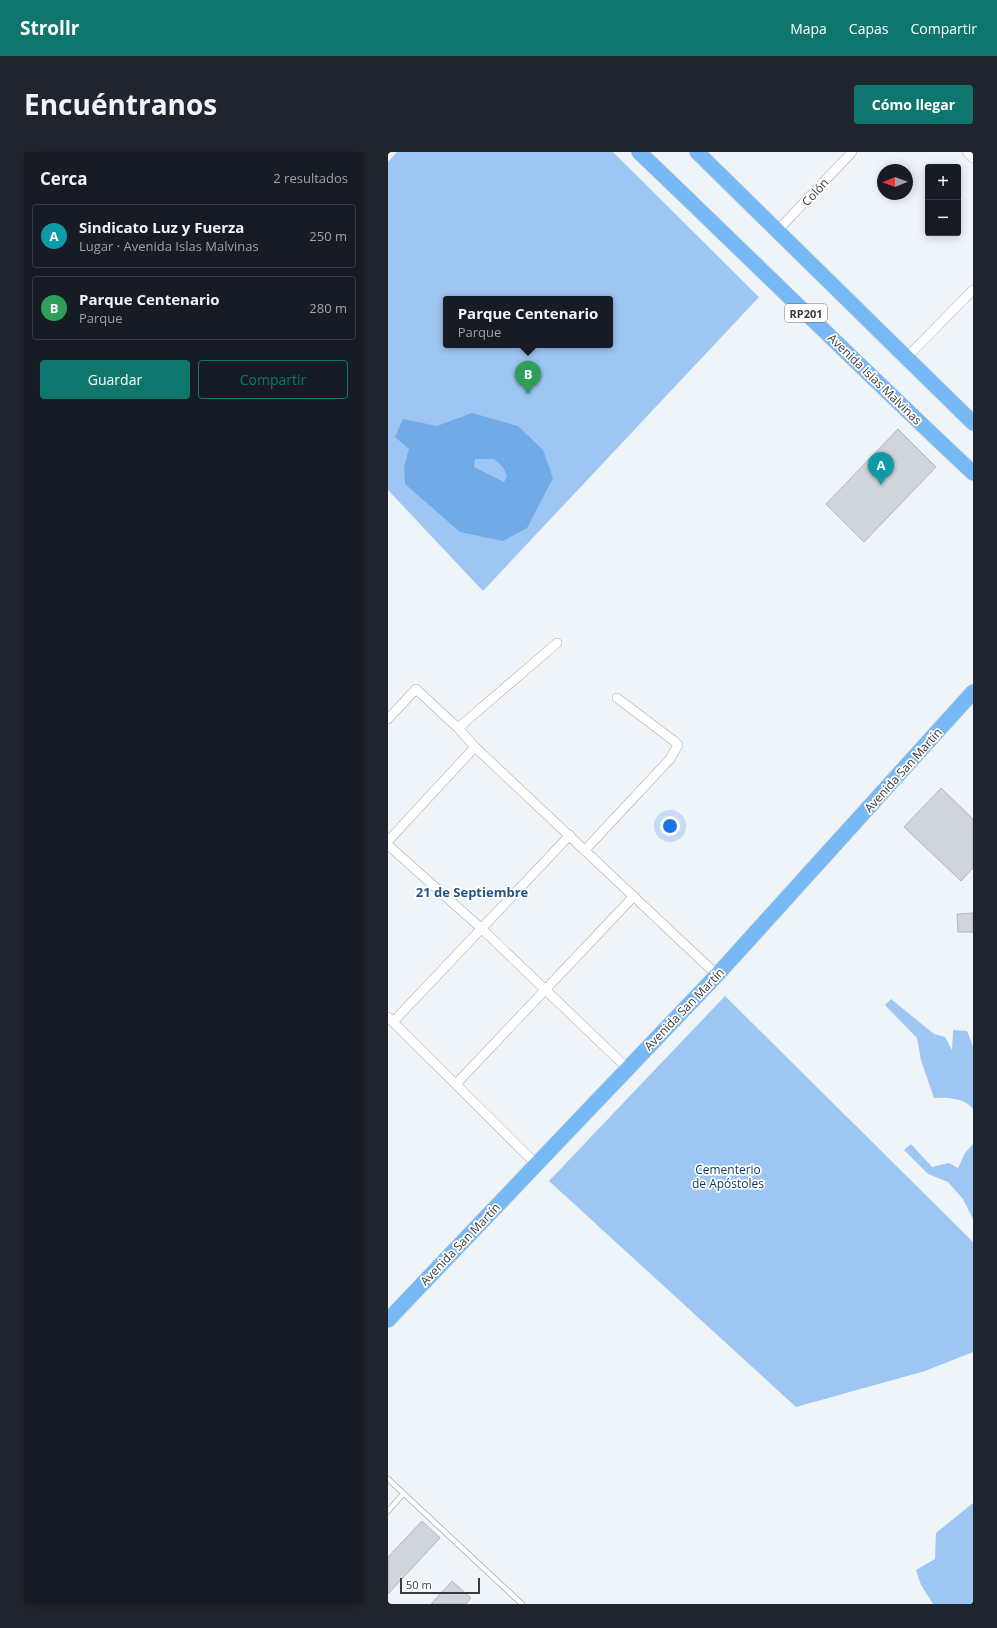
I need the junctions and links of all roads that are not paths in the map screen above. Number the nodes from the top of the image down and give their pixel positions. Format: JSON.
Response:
{"nodes":[{"id":1,"x":639,"y":152,"type":"edge"},
{"id":2,"x":697,"y":152,"type":"edge"},
{"id":3,"x":852,"y":152,"type":"edge"},
{"id":4,"x":967,"y":152,"type":"edge"},
{"id":5,"x":973,"y":158,"type":"edge"},
{"id":6,"x":777,"y":231,"type":"junction"},
{"id":7,"x":973,"y":290,"type":"edge"},
{"id":8,"x":906,"y":358,"type":"junction"},
{"id":9,"x":973,"y":423,"type":"edge"},
{"id":10,"x":973,"y":473,"type":"edge"},
{"id":11,"x":557,"y":643,"type":"dead end"},
{"id":12,"x":973,"y":692,"type":"edge"},
{"id":13,"x":617,"y":698,"type":"dead end"},
{"id":14,"x":388,"y":719,"type":"edge"},
{"id":15,"x":458,"y":728,"type":"junction"},
{"id":16,"x":475,"y":747,"type":"junction"},
{"id":17,"x":570,"y":835,"type":"junction"},
{"id":18,"x":388,"y":841,"type":"edge"},
{"id":19,"x":388,"y":845,"type":"edge"},
{"id":20,"x":585,"y":850,"type":"junction"},
{"id":21,"x":634,"y":896,"type":"junction"},
{"id":22,"x":482,"y":929,"type":"junction"},
{"id":23,"x":717,"y":975,"type":"junction"},
{"id":24,"x":546,"y":990,"type":"junction"},
{"id":25,"x":390,"y":1019,"type":"edge"},
{"id":26,"x":627,"y":1068,"type":"junction"},
{"id":27,"x":456,"y":1084,"type":"junction"},
{"id":28,"x":536,"y":1164,"type":"junction"},
{"id":29,"x":388,"y":1320,"type":"edge"},
{"id":30,"x":388,"y":1479,"type":"edge"},
{"id":31,"x":403,"y":1494,"type":"junction"},
{"id":32,"x":388,"y":1510,"type":"edge"},
{"id":33,"x":522,"y":1604,"type":"edge"}],
"edges":[{"from":1,"to":10,"type":"main road","name":"Avenida Islas Malvinas","number":"RP201"},
{"from":2,"to":6,"type":"main road","number":"RP201"},
{"from":3,"to":6,"type":"street","name":"Colón"},
{"from":4,"to":5,"type":"street"},
{"from":6,"to":8,"type":"main road","number":"RP201"},
{"from":7,"to":8,"type":"street"},
{"from":8,"to":9,"type":"main road","number":"RP201"},
{"from":11,"to":15,"type":"street"},
{"from":12,"to":23,"type":"main road","name":"Avenida San Martín"},
{"from":13,"to":20,"type":"street"},
{"from":14,"to":15,"type":"street"},
{"from":15,"to":16,"type":"street"},
{"from":16,"to":17,"type":"street"},
{"from":16,"to":18,"type":"street"},
{"from":17,"to":20,"type":"street"},
{"from":17,"to":22,"type":"street"},
{"from":19,"to":22,"type":"street"},
{"from":20,"to":21,"type":"street"},
{"from":21,"to":23,"type":"street"},
{"from":21,"to":24,"type":"street"},
{"from":22,"to":24,"type":"street"},
{"from":22,"to":25,"type":"street"},
{"from":23,"to":26,"type":"main road","name":"Avenida San Martín"},
{"from":24,"to":26,"type":"street"},
{"from":24,"to":27,"type":"street"},
{"from":25,"to":27,"type":"street"},
{"from":26,"to":28,"type":"main road","name":"Avenida San Martín"},
{"from":27,"to":28,"type":"street"},
{"from":28,"to":29,"type":"main road","name":"Avenida San Martín"},
{"from":30,"to":31,"type":"lane"},
{"from":31,"to":32,"type":"lane"},
{"from":31,"to":33,"type":"lane"}]}
